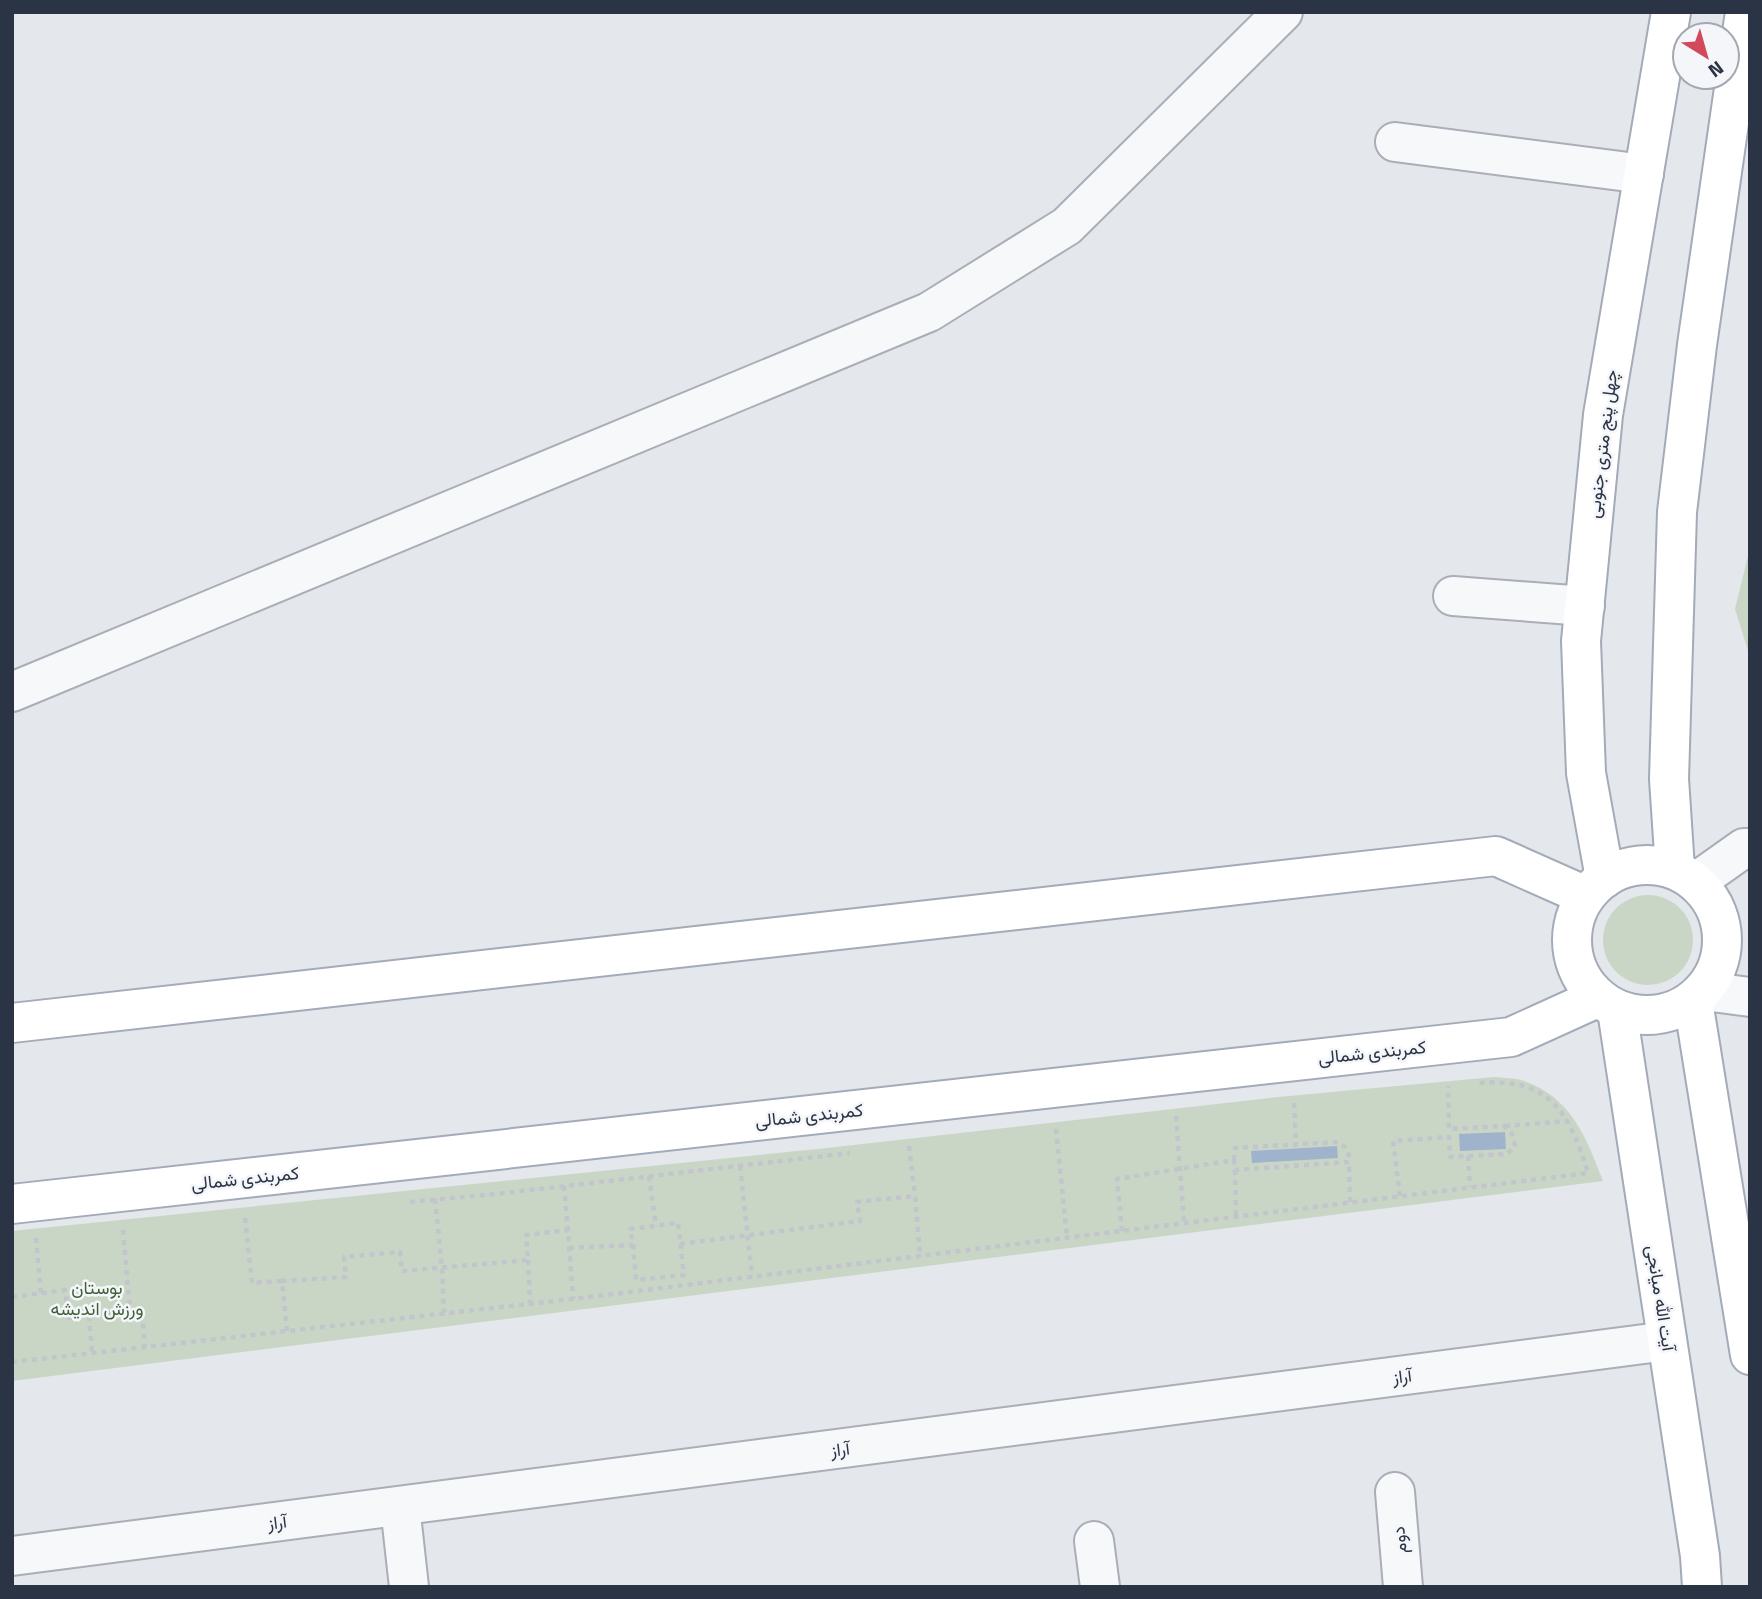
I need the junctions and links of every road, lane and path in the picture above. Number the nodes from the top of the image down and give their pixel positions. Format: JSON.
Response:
{"nodes":[{"id":1,"x":1283,"y":12,"type":"edge"},
{"id":2,"x":1671,"y":12,"type":"edge"},
{"id":3,"x":1745,"y":12,"type":"edge"},
{"id":4,"x":1395,"y":142,"type":"dead end"},
{"id":5,"x":1644,"y":174,"type":"junction"},
{"id":6,"x":1453,"y":596,"type":"dead end"},
{"id":7,"x":1585,"y":606,"type":"junction"},
{"id":8,"x":12,"y":692,"type":"edge"},
{"id":9,"x":1750,"y":848,"type":"edge"},
{"id":10,"x":1685,"y":875,"type":"junction"},
{"id":11,"x":1595,"y":887,"type":"junction"},
{"id":12,"x":1698,"y":996,"type":"junction"},
{"id":13,"x":1750,"y":998,"type":"edge"},
{"id":14,"x":1607,"y":1004,"type":"junction"},
{"id":15,"x":12,"y":1023,"type":"edge"},
{"id":16,"x":1471,"y":1084,"type":"dead end"},
{"id":17,"x":1459,"y":1085,"type":"dead end"},
{"id":18,"x":1281,"y":1105,"type":"dead end"},
{"id":19,"x":1189,"y":1115,"type":"dead end"},
{"id":20,"x":1568,"y":1121,"type":"junction"},
{"id":21,"x":1504,"y":1126,"type":"junction"},
{"id":22,"x":1069,"y":1128,"type":"dead end"},
{"id":23,"x":1449,"y":1129,"type":"junction"},
{"id":24,"x":1449,"y":1137,"type":"junction"},
{"id":25,"x":921,"y":1144,"type":"dead end"},
{"id":26,"x":1296,"y":1144,"type":"junction"},
{"id":27,"x":909,"y":1146,"type":"junction"},
{"id":28,"x":896,"y":1147,"type":"dead end"},
{"id":29,"x":857,"y":1152,"type":"dead end"},
{"id":30,"x":1468,"y":1156,"type":"junction"},
{"id":31,"x":1234,"y":1160,"type":"junction"},
{"id":32,"x":1349,"y":1162,"type":"junction"},
{"id":33,"x":740,"y":1166,"type":"junction"},
{"id":34,"x":1180,"y":1169,"type":"junction"},
{"id":35,"x":1235,"y":1170,"type":"junction"},
{"id":36,"x":649,"y":1176,"type":"junction"},
{"id":37,"x":564,"y":1186,"type":"junction"},
{"id":38,"x":1470,"y":1187,"type":"junction"},
{"id":39,"x":915,"y":1196,"type":"junction"},
{"id":40,"x":1400,"y":1196,"type":"junction"},
{"id":41,"x":435,"y":1199,"type":"junction"},
{"id":42,"x":407,"y":1202,"type":"dead end"},
{"id":43,"x":1350,"y":1202,"type":"junction"},
{"id":44,"x":12,"y":1203,"type":"edge"},
{"id":45,"x":1236,"y":1216,"type":"junction"},
{"id":46,"x":245,"y":1218,"type":"dead end"},
{"id":47,"x":1184,"y":1223,"type":"junction"},
{"id":48,"x":656,"y":1226,"type":"junction"},
{"id":49,"x":110,"y":1230,"type":"dead end"},
{"id":50,"x":568,"y":1230,"type":"junction"},
{"id":51,"x":1122,"y":1231,"type":"junction"},
{"id":52,"x":747,"y":1235,"type":"junction"},
{"id":53,"x":48,"y":1236,"type":"dead end"},
{"id":54,"x":36,"y":1237,"type":"junction"},
{"id":55,"x":1067,"y":1237,"type":"junction"},
{"id":56,"x":27,"y":1238,"type":"dead end"},
{"id":57,"x":680,"y":1244,"type":"junction"},
{"id":58,"x":633,"y":1245,"type":"junction"},
{"id":59,"x":569,"y":1248,"type":"junction"},
{"id":60,"x":920,"y":1255,"type":"junction"},
{"id":61,"x":528,"y":1260,"type":"junction"},
{"id":62,"x":442,"y":1267,"type":"junction"},
{"id":63,"x":752,"y":1276,"type":"junction"},
{"id":64,"x":659,"y":1278,"type":"junction"},
{"id":65,"x":282,"y":1281,"type":"junction"},
{"id":66,"x":661,"y":1288,"type":"junction"},
{"id":67,"x":41,"y":1294,"type":"junction"},
{"id":68,"x":12,"y":1297,"type":"edge"},
{"id":69,"x":573,"y":1298,"type":"junction"},
{"id":70,"x":530,"y":1303,"type":"junction"},
{"id":71,"x":130,"y":1311,"type":"junction"},
{"id":72,"x":444,"y":1313,"type":"junction"},
{"id":73,"x":89,"y":1316,"type":"junction"},
{"id":74,"x":286,"y":1331,"type":"junction"},
{"id":75,"x":1667,"y":1341,"type":"junction"},
{"id":76,"x":145,"y":1347,"type":"junction"},
{"id":77,"x":92,"y":1353,"type":"junction"},
{"id":78,"x":1750,"y":1355,"type":"edge"},
{"id":79,"x":12,"y":1362,"type":"edge"},
{"id":80,"x":1395,"y":1492,"type":"dead end"},
{"id":81,"x":400,"y":1506,"type":"junction"},
{"id":82,"x":1094,"y":1541,"type":"dead end"},
{"id":83,"x":12,"y":1556,"type":"edge"},
{"id":84,"x":409,"y":1587,"type":"edge"},
{"id":85,"x":1100,"y":1587,"type":"edge"},
{"id":86,"x":1403,"y":1587,"type":"edge"},
{"id":87,"x":1702,"y":1587,"type":"edge"}],
"edges":[{"from":1,"to":8,"type":"street"},
{"from":2,"to":5,"type":"main road","name":"چهل پنج متری جنوبی"},
{"from":3,"to":10,"type":"main road"},
{"from":4,"to":5,"type":"street"},
{"from":5,"to":7,"type":"main road","name":"چهل پنج متری جنوبی"},
{"from":6,"to":7,"type":"street"},
{"from":7,"to":11,"type":"main road","name":"چهل پنج متری جنوبی"},
{"from":9,"to":10,"type":"street"},
{"from":10,"to":11,"type":"main road"},
{"from":10,"to":12,"type":"main road"},
{"from":11,"to":14,"type":"main road"},
{"from":11,"to":15,"type":"main road"},
{"from":12,"to":13,"type":"street"},
{"from":12,"to":14,"type":"main road"},
{"from":12,"to":78,"type":"main road"},
{"from":14,"to":44,"type":"main road","name":"کمربندی شمالی"},
{"from":14,"to":75,"type":"main road","name":"آیت الله میانجی"},
{"from":16,"to":20,"type":"path"},
{"from":17,"to":23,"type":"path"},
{"from":18,"to":26,"type":"path"},
{"from":19,"to":34,"type":"path"},
{"from":20,"to":21,"type":"path"},
{"from":20,"to":38,"type":"path"},
{"from":21,"to":23,"type":"path"},
{"from":21,"to":30,"type":"path"},
{"from":22,"to":55,"type":"path"},
{"from":23,"to":24,"type":"path"},
{"from":24,"to":30,"type":"path"},
{"from":24,"to":40,"type":"path"},
{"from":25,"to":27,"type":"path"},
{"from":26,"to":31,"type":"path"},
{"from":26,"to":32,"type":"path"},
{"from":27,"to":28,"type":"path"},
{"from":27,"to":39,"type":"path"},
{"from":29,"to":33,"type":"path"},
{"from":30,"to":38,"type":"path"},
{"from":31,"to":34,"type":"path"},
{"from":31,"to":35,"type":"path"},
{"from":32,"to":35,"type":"path"},
{"from":32,"to":43,"type":"path"},
{"from":33,"to":36,"type":"path"},
{"from":33,"to":52,"type":"path"},
{"from":34,"to":47,"type":"path"},
{"from":34,"to":51,"type":"path"},
{"from":35,"to":45,"type":"path"},
{"from":36,"to":37,"type":"path"},
{"from":36,"to":48,"type":"path"},
{"from":37,"to":41,"type":"path"},
{"from":37,"to":50,"type":"path"},
{"from":38,"to":40,"type":"path"},
{"from":39,"to":52,"type":"path"},
{"from":39,"to":60,"type":"path"},
{"from":40,"to":43,"type":"path"},
{"from":41,"to":42,"type":"path"},
{"from":41,"to":62,"type":"path"},
{"from":43,"to":45,"type":"path"},
{"from":45,"to":47,"type":"path"},
{"from":46,"to":65,"type":"path"},
{"from":47,"to":51,"type":"path"},
{"from":48,"to":57,"type":"path"},
{"from":48,"to":58,"type":"path"},
{"from":49,"to":71,"type":"path"},
{"from":50,"to":59,"type":"path"},
{"from":50,"to":61,"type":"path"},
{"from":51,"to":55,"type":"path"},
{"from":52,"to":57,"type":"path"},
{"from":52,"to":63,"type":"path"},
{"from":53,"to":54,"type":"path"},
{"from":54,"to":56,"type":"path"},
{"from":54,"to":67,"type":"path"},
{"from":55,"to":60,"type":"path"},
{"from":57,"to":64,"type":"path"},
{"from":58,"to":59,"type":"path"},
{"from":58,"to":64,"type":"path"},
{"from":59,"to":69,"type":"path"},
{"from":60,"to":63,"type":"path"},
{"from":61,"to":62,"type":"path"},
{"from":61,"to":70,"type":"path"},
{"from":62,"to":65,"type":"path"},
{"from":62,"to":72,"type":"path"},
{"from":63,"to":66,"type":"path"},
{"from":64,"to":66,"type":"path"},
{"from":65,"to":74,"type":"path"},
{"from":66,"to":69,"type":"path"},
{"from":67,"to":68,"type":"path"},
{"from":67,"to":73,"type":"path"},
{"from":69,"to":70,"type":"path"},
{"from":70,"to":72,"type":"path"},
{"from":71,"to":73,"type":"path"},
{"from":71,"to":76,"type":"path"},
{"from":72,"to":74,"type":"path"},
{"from":73,"to":77,"type":"path"},
{"from":74,"to":76,"type":"path"},
{"from":75,"to":81,"type":"street","name":"آراز"},
{"from":75,"to":87,"type":"main road","name":"آیت الله میانجی"},
{"from":76,"to":77,"type":"path"},
{"from":77,"to":79,"type":"path"},
{"from":80,"to":86,"type":"street","name":"دوم"},
{"from":81,"to":83,"type":"street","name":"آراز"},
{"from":81,"to":84,"type":"street"},
{"from":82,"to":85,"type":"street"}]}
